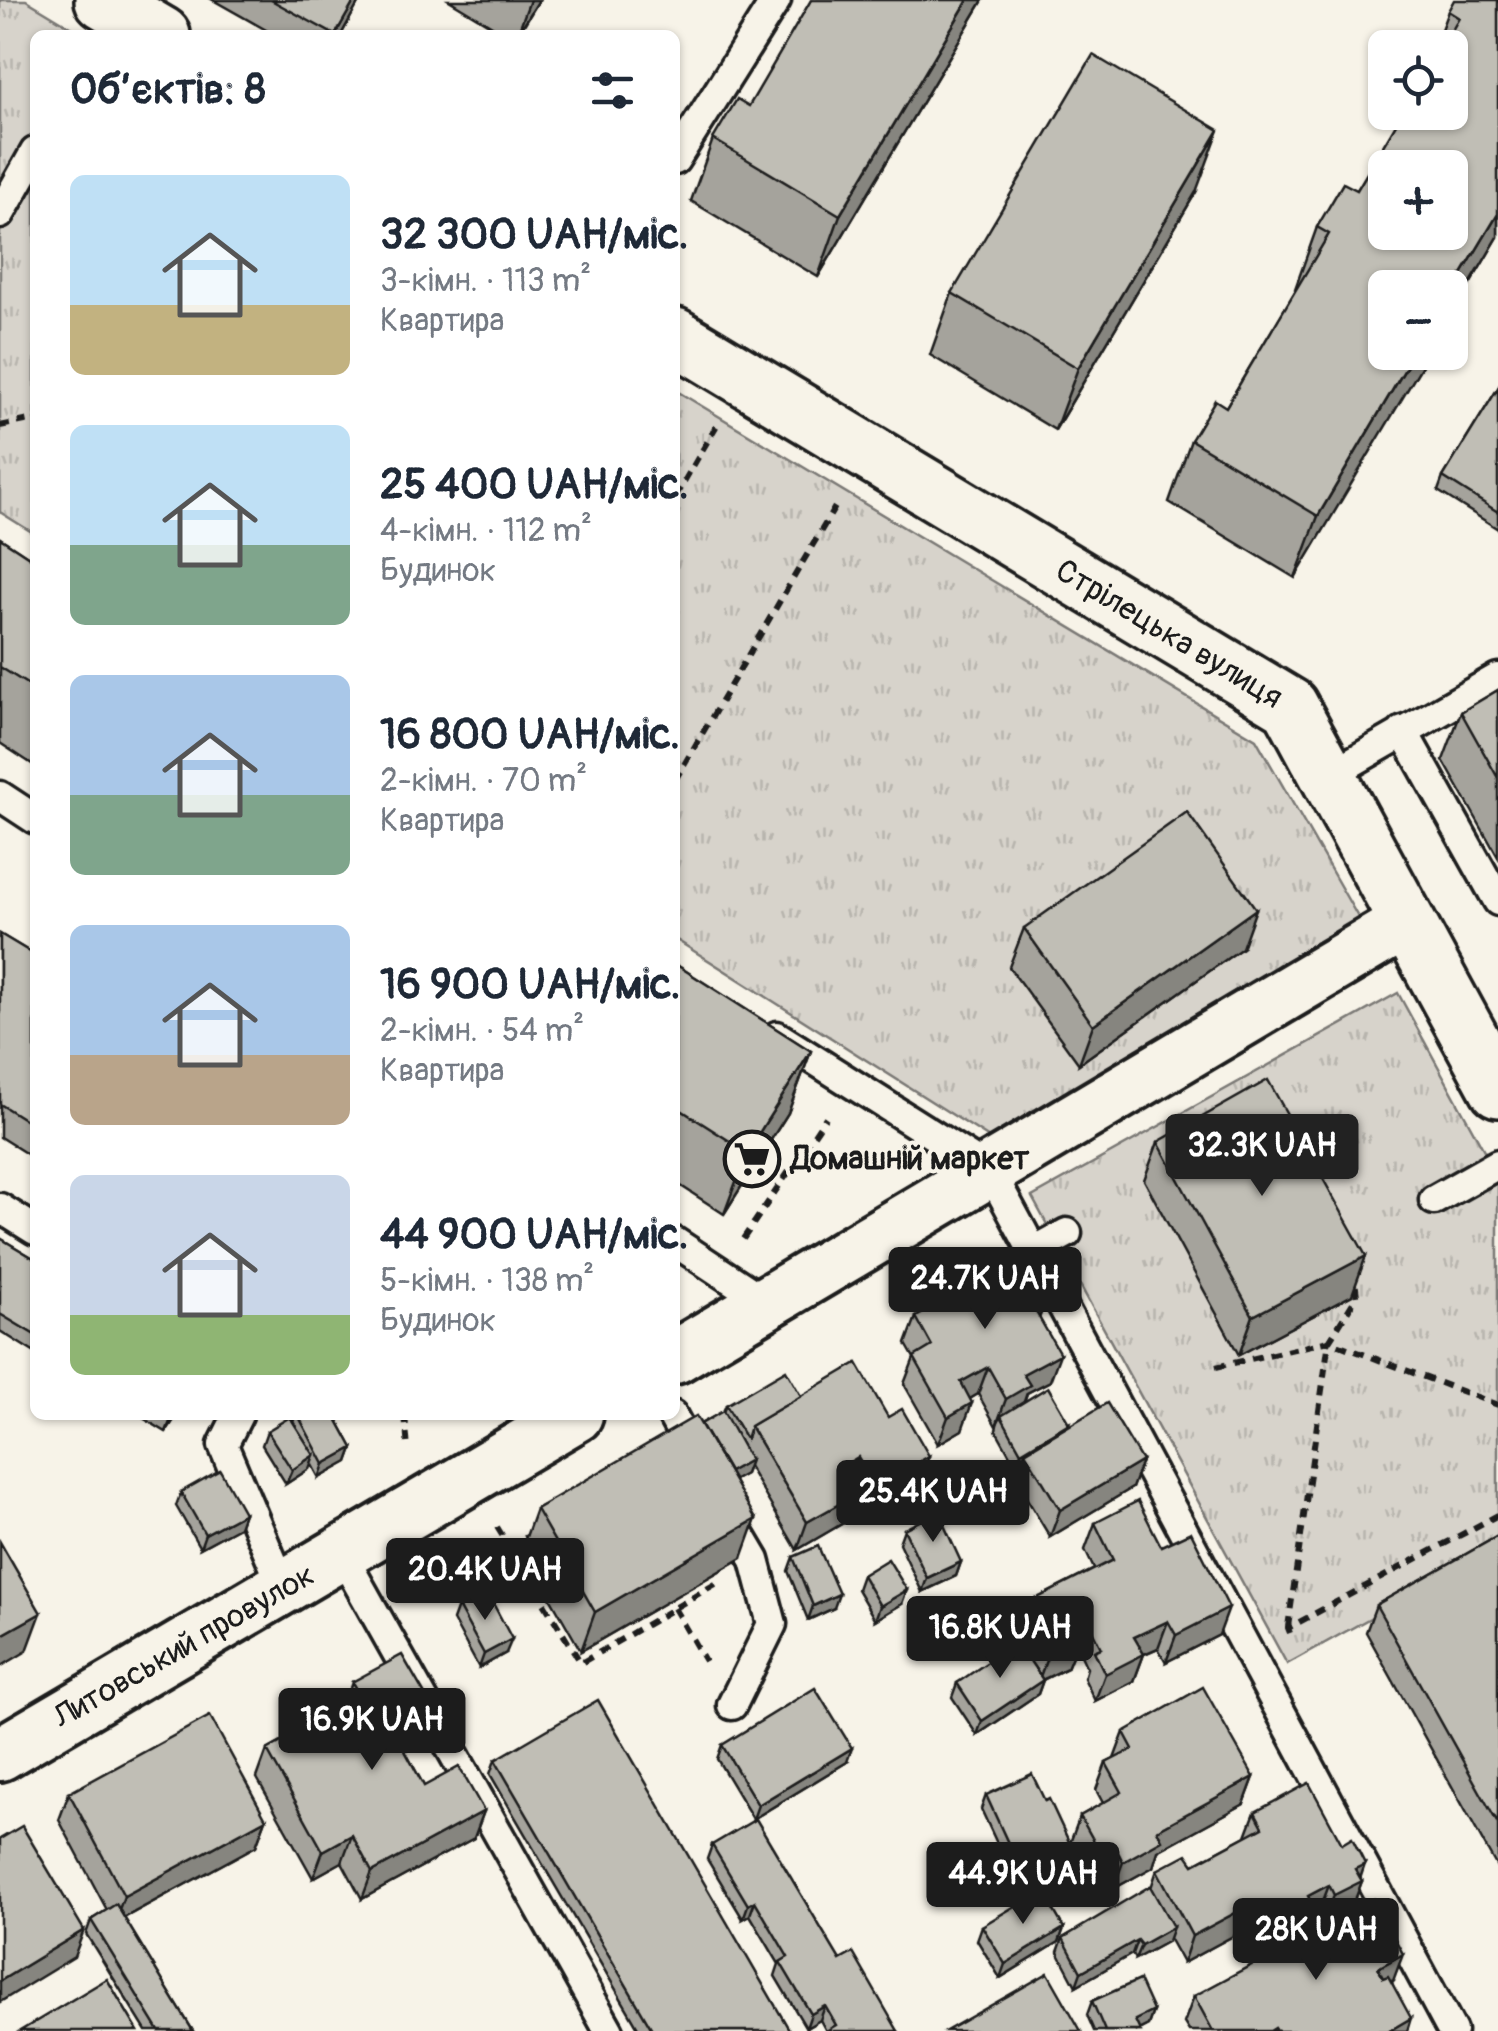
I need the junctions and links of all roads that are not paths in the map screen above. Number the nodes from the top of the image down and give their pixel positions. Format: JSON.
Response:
{"nodes":[{"id":1,"x":776,"y":0,"type":"edge"},
{"id":2,"x":106,"y":14,"type":"edge"},
{"id":3,"x":149,"y":30,"type":"edge"},
{"id":4,"x":680,"y":152,"type":"edge"},
{"id":5,"x":30,"y":161,"type":"edge"},
{"id":6,"x":0,"y":214,"type":"edge"},
{"id":7,"x":680,"y":339,"type":"edge"},
{"id":8,"x":1498,"y":678,"type":"edge"},
{"id":9,"x":1403,"y":731,"type":"junction"},
{"id":10,"x":1328,"y":776,"type":"junction"},
{"id":11,"x":0,"y":796,"type":"edge"},
{"id":12,"x":30,"y":816,"type":"edge"},
{"id":13,"x":1498,"y":901,"type":"edge"},
{"id":14,"x":1407,"y":922,"type":"junction"},
{"id":15,"x":754,"y":1022,"type":"edge"},
{"id":16,"x":1498,"y":1089,"type":"edge"},
{"id":17,"x":1498,"y":1164,"type":"edge"},
{"id":18,"x":990,"y":1171,"type":"junction"},
{"id":19,"x":1434,"y":1200,"type":"dead end"},
{"id":20,"x":0,"y":1208,"type":"edge"},
{"id":21,"x":30,"y":1227,"type":"edge"},
{"id":22,"x":1067,"y":1234,"type":"dead end"},
{"id":23,"x":680,"y":1245,"type":"edge"},
{"id":24,"x":1032,"y":1252,"type":"junction"},
{"id":25,"x":767,"y":1303,"type":"junction"},
{"id":26,"x":680,"y":1354,"type":"edge"},
{"id":27,"x":236,"y":1420,"type":"edge"},
{"id":28,"x":567,"y":1420,"type":"edge"},
{"id":29,"x":675,"y":1420,"type":"edge"},
{"id":30,"x":342,"y":1553,"type":"junction"},
{"id":31,"x":283,"y":1587,"type":"junction"},
{"id":32,"x":732,"y":1705,"type":"dead end"},
{"id":33,"x":0,"y":1754,"type":"edge"},
{"id":34,"x":610,"y":2031,"type":"edge"},
{"id":35,"x":1452,"y":2031,"type":"edge"}],
"edges":[{"from":1,"to":4,"type":"lane"},
{"from":2,"to":3,"type":"street"},
{"from":5,"to":6,"type":"lane"},
{"from":7,"to":10,"type":"street","name":"Стрілецька вулиця"},
{"from":8,"to":9,"type":"lane"},
{"from":9,"to":10,"type":"lane"},
{"from":9,"to":13,"type":"lane"},
{"from":10,"to":14,"type":"street","name":"Стрілецька вулиця"},
{"from":11,"to":12,"type":"lane"},
{"from":14,"to":16,"type":"street","name":"Стрілецька вулиця"},
{"from":14,"to":18,"type":"street"},
{"from":15,"to":18,"type":"lane"},
{"from":17,"to":19,"type":"lane"},
{"from":18,"to":24,"type":"lane"},
{"from":18,"to":25,"type":"street"},
{"from":20,"to":21,"type":"lane"},
{"from":22,"to":24,"type":"lane"},
{"from":23,"to":25,"type":"lane"},
{"from":24,"to":35,"type":"lane"},
{"from":25,"to":26,"type":"street"},
{"from":27,"to":31,"type":"lane"},
{"from":28,"to":30,"type":"street","name":"Литовський провулок"},
{"from":29,"to":32,"type":"lane"},
{"from":30,"to":31,"type":"street","name":"Литовський провулок"},
{"from":30,"to":34,"type":"lane"},
{"from":31,"to":33,"type":"street","name":"Литовський провулок"}]}
